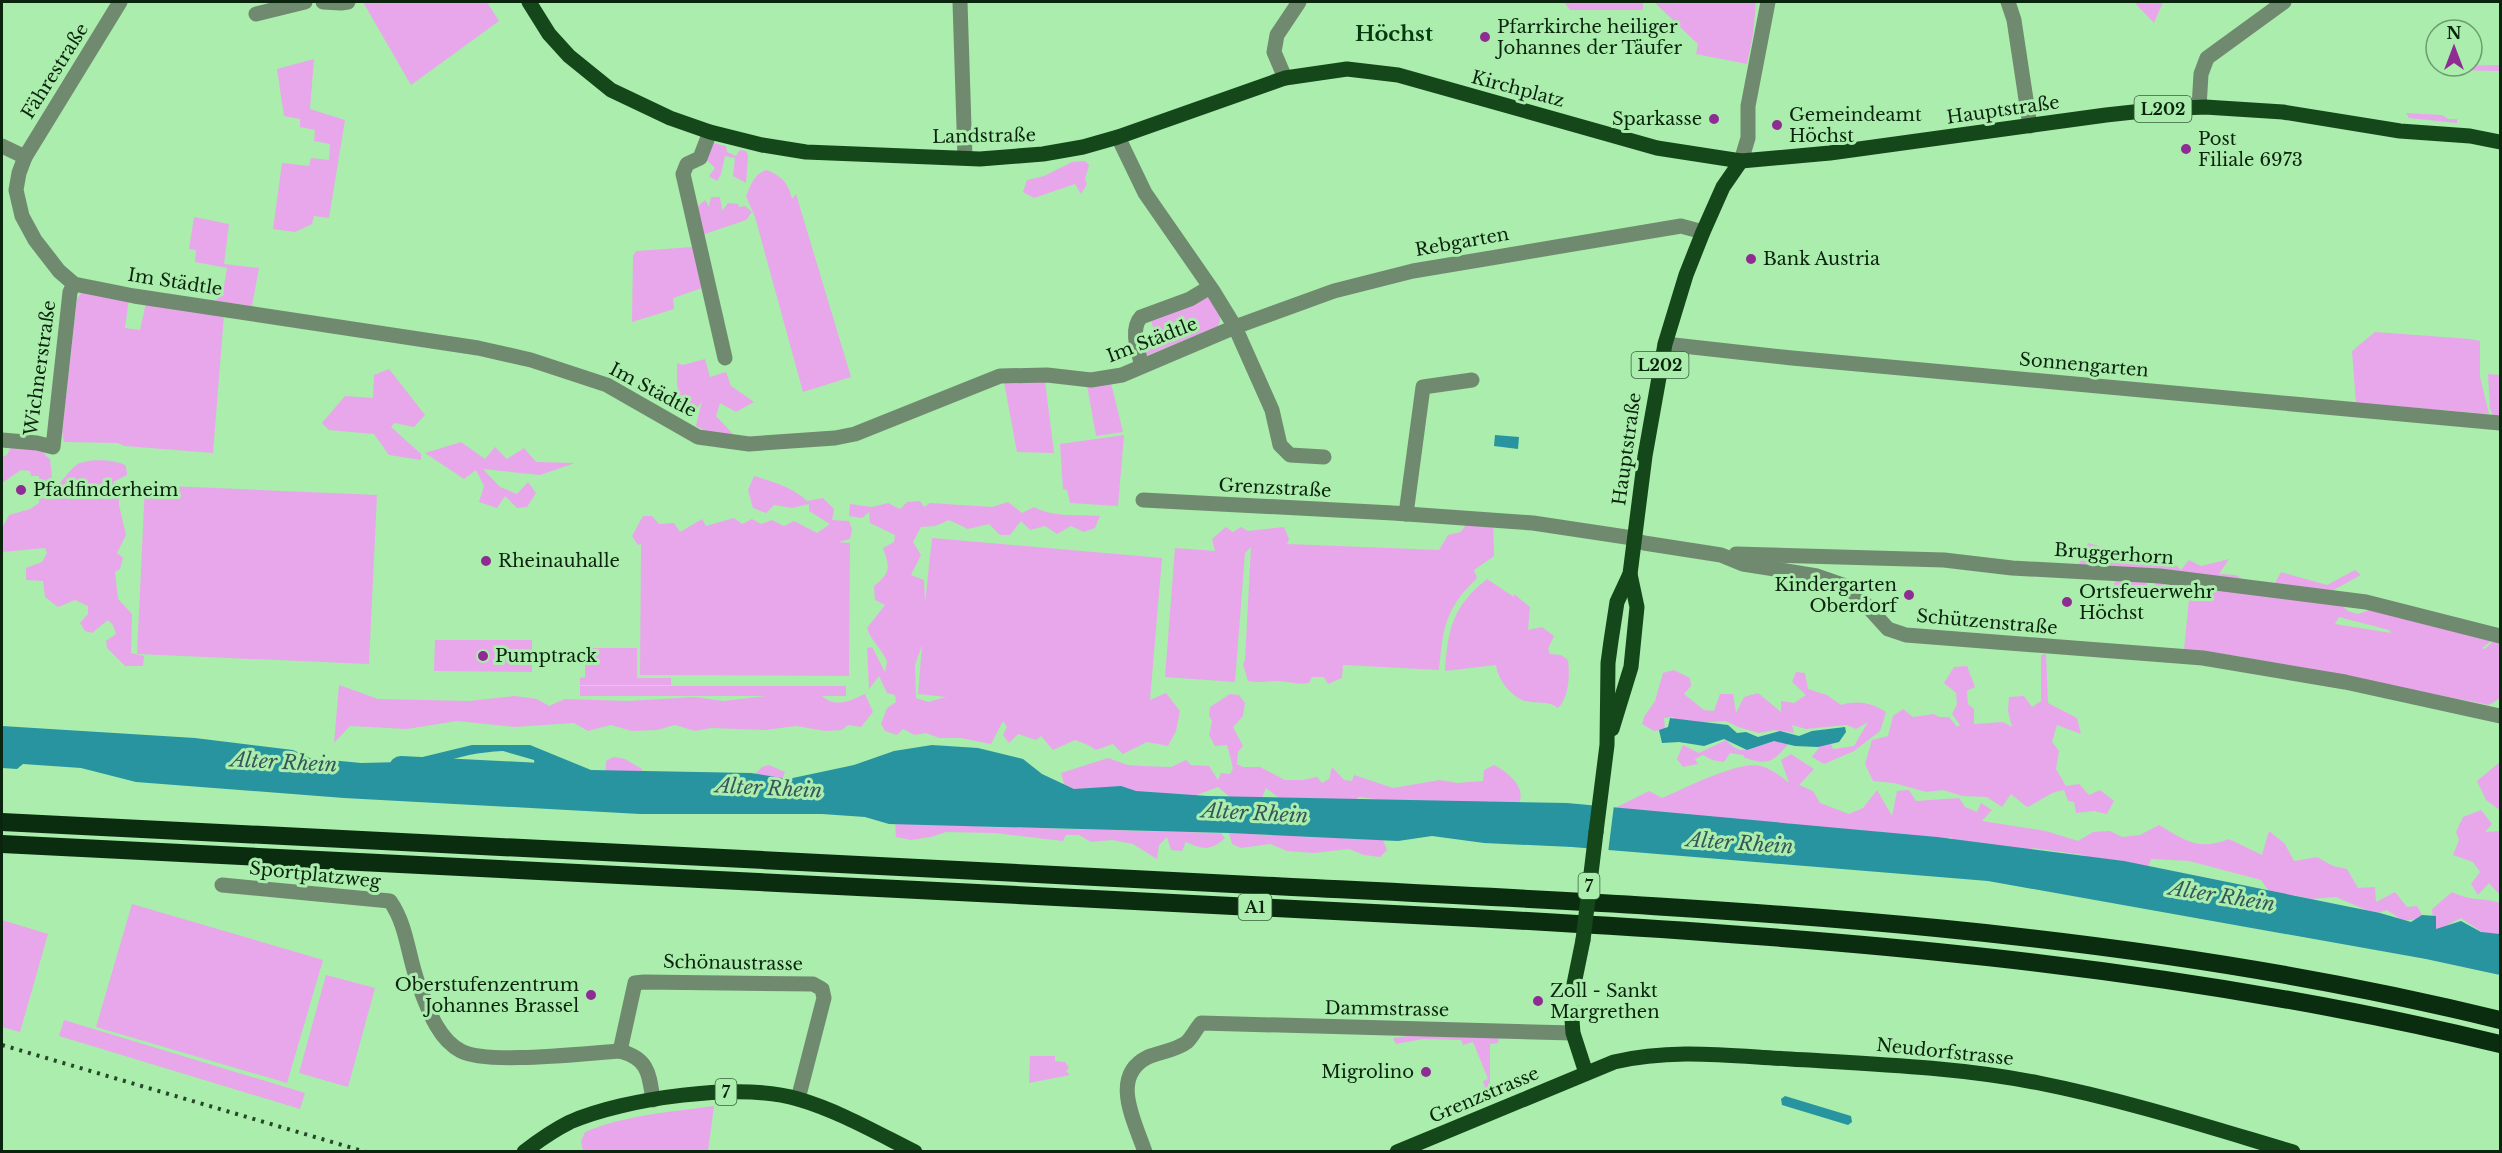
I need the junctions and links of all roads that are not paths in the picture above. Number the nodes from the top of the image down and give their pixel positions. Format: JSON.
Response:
{"nodes":[{"id":1,"x":120,"y":2,"type":"edge"},
{"id":2,"x":305,"y":2,"type":"edge"},
{"id":3,"x":323,"y":2,"type":"edge"},
{"id":4,"x":348,"y":2,"type":"edge"},
{"id":5,"x":529,"y":2,"type":"edge"},
{"id":6,"x":960,"y":2,"type":"edge"},
{"id":7,"x":1299,"y":2,"type":"edge"},
{"id":8,"x":1768,"y":2,"type":"edge"},
{"id":9,"x":2008,"y":2,"type":"edge"},
{"id":10,"x":2283,"y":2,"type":"edge"},
{"id":11,"x":256,"y":14,"type":"dead end"},
{"id":12,"x":1285,"y":78,"type":"junction"},
{"id":13,"x":2199,"y":107,"type":"junction"},
{"id":14,"x":2030,"y":126,"type":"junction"},
{"id":15,"x":2500,"y":131,"type":"edge"},
{"id":16,"x":710,"y":132,"type":"junction"},
{"id":17,"x":2470,"y":136,"type":"junction"},
{"id":18,"x":1119,"y":137,"type":"junction"},
{"id":19,"x":2500,"y":142,"type":"edge"},
{"id":20,"x":2,"y":146,"type":"edge"},
{"id":21,"x":24,"y":157,"type":"junction"},
{"id":22,"x":965,"y":158,"type":"junction"},
{"id":23,"x":1741,"y":161,"type":"junction"},
{"id":24,"x":1702,"y":232,"type":"junction"},
{"id":25,"x":74,"y":284,"type":"junction"},
{"id":26,"x":1210,"y":287,"type":"junction"},
{"id":27,"x":1234,"y":327,"type":"junction"},
{"id":28,"x":1665,"y":344,"type":"junction"},
{"id":29,"x":725,"y":358,"type":"dead end"},
{"id":30,"x":1142,"y":366,"type":"junction"},
{"id":31,"x":1472,"y":380,"type":"dead end"},
{"id":32,"x":2500,"y":423,"type":"edge"},
{"id":33,"x":2,"y":440,"type":"edge"},
{"id":34,"x":1324,"y":457,"type":"dead end"},
{"id":35,"x":1143,"y":500,"type":"dead end"},
{"id":36,"x":1406,"y":514,"type":"junction"},
{"id":37,"x":1634,"y":539,"type":"junction"},
{"id":38,"x":1721,"y":555,"type":"junction"},
{"id":39,"x":1630,"y":574,"type":"junction"},
{"id":40,"x":2500,"y":636,"type":"edge"},
{"id":41,"x":2500,"y":716,"type":"edge"},
{"id":42,"x":1606,"y":747,"type":"junction"},
{"id":43,"x":2,"y":822,"type":"edge"},
{"id":44,"x":1596,"y":832,"type":"joint"},
{"id":45,"x":2,"y":844,"type":"edge"},
{"id":46,"x":222,"y":885,"type":"dead end"},
{"id":47,"x":1574,"y":984,"type":"tunnel mouth"},
{"id":48,"x":2500,"y":1020,"type":"edge"},
{"id":49,"x":1572,"y":1026,"type":"joint"},
{"id":50,"x":2500,"y":1044,"type":"edge"},
{"id":51,"x":620,"y":1051,"type":"junction"},
{"id":52,"x":1586,"y":1072,"type":"junction"},
{"id":53,"x":798,"y":1099,"type":"junction"},
{"id":54,"x":653,"y":1101,"type":"junction"},
{"id":55,"x":524,"y":1152,"type":"edge"},
{"id":56,"x":915,"y":1152,"type":"edge"},
{"id":57,"x":1145,"y":1152,"type":"edge"},
{"id":58,"x":1397,"y":1152,"type":"edge"},
{"id":59,"x":2293,"y":1152,"type":"edge"}],
"edges":[{"from":1,"to":21,"type":"street","name":"Fährestraße"},
{"from":2,"to":11,"type":"street"},
{"from":3,"to":4,"type":"street"},
{"from":5,"to":16,"type":"main road","name":"Landstraße"},
{"from":6,"to":22,"type":"street"},
{"from":7,"to":12,"type":"street"},
{"from":8,"to":23,"type":"street"},
{"from":9,"to":14,"type":"street"},
{"from":10,"to":13,"type":"street"},
{"from":12,"to":18,"type":"main road","name":"Landstraße"},
{"from":12,"to":23,"type":"main road","name":"Kirchplatz"},
{"from":13,"to":14,"type":"main road","name":"Hauptstraße","number":"L202"},
{"from":13,"to":17,"type":"main road","name":"Hauptstraße","number":"L202"},
{"from":14,"to":23,"type":"main road","name":"Hauptstraße","number":"L202"},
{"from":15,"to":17,"type":"main road","name":"Hauptstraße","number":"L202"},
{"from":16,"to":22,"type":"main road","name":"Landstraße"},
{"from":16,"to":29,"type":"street"},
{"from":17,"to":19,"type":"main road","name":"Hauptstraße","number":"L202"},
{"from":18,"to":22,"type":"main road","name":"Landstraße"},
{"from":18,"to":26,"type":"street"},
{"from":20,"to":21,"type":"street"},
{"from":21,"to":25,"type":"street","name":"Fährestraße"},
{"from":23,"to":24,"type":"main road","name":"Hauptstraße","number":"L202"},
{"from":24,"to":27,"type":"street","name":"Rebgarten"},
{"from":24,"to":28,"type":"main road","name":"Hauptstraße","number":"L202"},
{"from":25,"to":30,"type":"street","name":"Im Städtle"},
{"from":25,"to":33,"type":"street","name":"Wichnerstraße"},
{"from":26,"to":27,"type":"street"},
{"from":26,"to":30,"type":"street"},
{"from":27,"to":30,"type":"street","name":"Im Städtle"},
{"from":27,"to":34,"type":"street"},
{"from":28,"to":32,"type":"street","name":"Sonnengarten"},
{"from":28,"to":37,"type":"main road","name":"Hauptstraße","number":"L202"},
{"from":31,"to":36,"type":"street"},
{"from":35,"to":36,"type":"street","name":"Grenzstraße"},
{"from":36,"to":37,"type":"street","name":"Grenzstraße"},
{"from":37,"to":38,"type":"street","name":"Schützenstraße"},
{"from":37,"to":39,"type":"main road","name":"Hauptstraße","number":"L202"},
{"from":38,"to":40,"type":"street","name":"Bruggerhorn"},
{"from":38,"to":41,"type":"street","name":"Schützenstraße"},
{"from":39,"to":42,"type":"main road","number":"L202"},
{"from":39,"to":42,"type":"main road","number":"L202"},
{"from":42,"to":44,"type":"main road","number":"L202"},
{"from":43,"to":48,"type":"highway","number":"A1"},
{"from":44,"to":47,"type":"main road","number":"7","bridge":true},
{"from":45,"to":50,"type":"highway","number":"A1"},
{"from":46,"to":51,"type":"street","name":"Sportplatzweg"},
{"from":49,"to":52,"type":"main road"},
{"from":49,"to":57,"type":"street","name":"Dammstrasse"},
{"from":51,"to":53,"type":"street","name":"Schönaustrasse"},
{"from":51,"to":54,"type":"street"},
{"from":52,"to":58,"type":"main road","name":"Grenzstrasse"},
{"from":52,"to":59,"type":"main road","name":"Neudorfstrasse"},
{"from":53,"to":54,"type":"main road","number":"7"},
{"from":53,"to":56,"type":"main road","number":"7"},
{"from":54,"to":55,"type":"main road","number":"7"}]}
